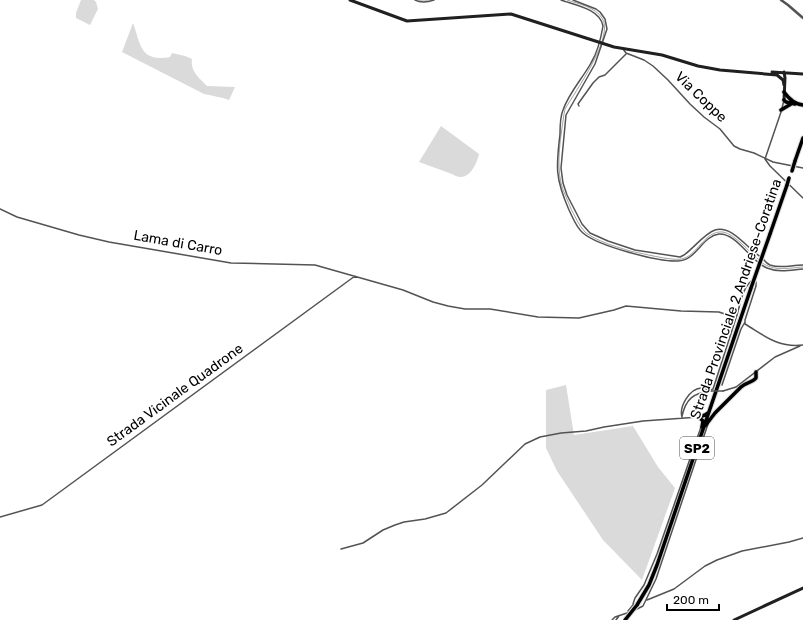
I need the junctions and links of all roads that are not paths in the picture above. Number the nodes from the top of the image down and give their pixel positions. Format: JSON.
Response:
{"nodes":[{"id":1,"x":350,"y":0,"type":"edge"},
{"id":2,"x":415,"y":0,"type":"edge"},
{"id":3,"x":434,"y":0,"type":"edge"},
{"id":4,"x":560,"y":0,"type":"edge"},
{"id":5,"x":573,"y":0,"type":"edge"},
{"id":6,"x":781,"y":0,"type":"edge"},
{"id":7,"x":420,"y":1,"type":"edge"},
{"id":8,"x":803,"y":18,"type":"edge"},
{"id":9,"x":606,"y":19,"type":"junction"},
{"id":10,"x":602,"y":21,"type":"junction"},
{"id":11,"x":600,"y":43,"type":"junction"},
{"id":12,"x":623,"y":49,"type":"junction"},
{"id":13,"x":626,"y":54,"type":"junction"},
{"id":14,"x":761,"y":72,"type":"junction"},
{"id":15,"x":784,"y":72,"type":"junction"},
{"id":16,"x":797,"y":73,"type":"junction"},
{"id":17,"x":803,"y":74,"type":"edge"},
{"id":18,"x":784,"y":82,"type":"junction"},
{"id":19,"x":575,"y":88,"type":"junction"},
{"id":20,"x":579,"y":91,"type":"junction"},
{"id":21,"x":784,"y":92,"type":"junction"},
{"id":22,"x":784,"y":100,"type":"junction"},
{"id":23,"x":797,"y":104,"type":"edge"},
{"id":24,"x":579,"y":106,"type":"dead end"},
{"id":25,"x":781,"y":110,"type":"junction"},
{"id":26,"x":803,"y":138,"type":"edge"},
{"id":27,"x":559,"y":142,"type":"junction"},
{"id":28,"x":563,"y":142,"type":"junction"},
{"id":29,"x":803,"y":146,"type":"edge"},
{"id":30,"x":765,"y":159,"type":"junction"},
{"id":31,"x":795,"y":161,"type":"junction"},
{"id":32,"x":803,"y":168,"type":"edge"},
{"id":33,"x":803,"y":198,"type":"edge"},
{"id":34,"x":0,"y":209,"type":"edge"},
{"id":35,"x":579,"y":219,"type":"junction"},
{"id":36,"x":575,"y":222,"type":"junction"},
{"id":37,"x":704,"y":238,"type":"junction"},
{"id":38,"x":707,"y":241,"type":"junction"},
{"id":39,"x":621,"y":246,"type":"junction"},
{"id":40,"x":748,"y":248,"type":"junction"},
{"id":41,"x":619,"y":250,"type":"junction"},
{"id":42,"x":745,"y":251,"type":"junction"},
{"id":43,"x":665,"y":255,"type":"junction"},
{"id":44,"x":664,"y":260,"type":"junction"},
{"id":45,"x":799,"y":265,"type":"junction"},
{"id":46,"x":803,"y":265,"type":"edge"},
{"id":47,"x":803,"y":269,"type":"edge"},
{"id":48,"x":799,"y":270,"type":"junction"},
{"id":49,"x":355,"y":276,"type":"junction"},
{"id":50,"x":736,"y":318,"type":"junction"},
{"id":51,"x":744,"y":322,"type":"junction"},
{"id":52,"x":802,"y":345,"type":"edge"},
{"id":53,"x":756,"y":372,"type":"junction"},
{"id":54,"x":751,"y":376,"type":"junction"},
{"id":55,"x":755,"y":379,"type":"junction"},
{"id":56,"x":722,"y":385,"type":"dead end"},
{"id":57,"x":712,"y":402,"type":"junction"},
{"id":58,"x":720,"y":409,"type":"junction"},
{"id":59,"x":709,"y":411,"type":"junction"},
{"id":60,"x":682,"y":417,"type":"junction"},
{"id":61,"x":699,"y":417,"type":"junction"},
{"id":62,"x":708,"y":422,"type":"junction"},
{"id":63,"x":702,"y":424,"type":"junction"},
{"id":64,"x":702,"y":431,"type":"junction"},
{"id":65,"x":0,"y":516,"type":"edge"},
{"id":66,"x":803,"y":538,"type":"edge"},
{"id":67,"x":341,"y":549,"type":"dead end"},
{"id":68,"x":803,"y":588,"type":"edge"},
{"id":69,"x":646,"y":601,"type":"junction"},
{"id":70,"x":635,"y":604,"type":"junction"},
{"id":71,"x":636,"y":610,"type":"junction"},
{"id":72,"x":626,"y":612,"type":"junction"},
{"id":73,"x":621,"y":615,"type":"junction"},
{"id":74,"x":617,"y":619,"type":"edge"},
{"id":75,"x":612,"y":620,"type":"edge"},
{"id":76,"x":625,"y":620,"type":"edge"},
{"id":77,"x":734,"y":620,"type":"edge"}],
"edges":[{"from":1,"to":11,"type":"main road"},
{"from":2,"to":7,"type":"street"},
{"from":3,"to":7,"type":"street"},
{"from":4,"to":10,"type":"street"},
{"from":5,"to":9,"type":"street"},
{"from":6,"to":8,"type":"street"},
{"from":9,"to":10,"type":"street"},
{"from":9,"to":11,"type":"street"},
{"from":10,"to":11,"type":"street"},
{"from":11,"to":12,"type":"main road"},
{"from":11,"to":19,"type":"street"},
{"from":11,"to":20,"type":"street"},
{"from":12,"to":13,"type":"street"},
{"from":12,"to":14,"type":"main road"},
{"from":13,"to":24,"type":"street"},
{"from":13,"to":30,"type":"street","name":"Via Coppe"},
{"from":14,"to":15,"type":"main road"},
{"from":14,"to":18,"type":"main road"},
{"from":15,"to":16,"type":"main road"},
{"from":15,"to":18,"type":"main road"},
{"from":16,"to":17,"type":"main road"},
{"from":16,"to":18,"type":"main road"},
{"from":18,"to":21,"type":"main road"},
{"from":19,"to":20,"type":"street"},
{"from":19,"to":27,"type":"street"},
{"from":20,"to":28,"type":"street"},
{"from":21,"to":22,"type":"main road"},
{"from":21,"to":23,"type":"main road"},
{"from":22,"to":23,"type":"main road"},
{"from":22,"to":25,"type":"street"},
{"from":23,"to":25,"type":"main road"},
{"from":25,"to":30,"type":"street"},
{"from":26,"to":31,"type":"main road","name":"Strada Provinciale 2 Andriese-Coratina","number":"SP2"},
{"from":27,"to":28,"type":"street"},
{"from":27,"to":36,"type":"street"},
{"from":28,"to":35,"type":"street"},
{"from":29,"to":31,"type":"main road"},
{"from":30,"to":32,"type":"street","name":"Via Coppe"},
{"from":30,"to":33,"type":"street"},
{"from":31,"to":57,"type":"main road","name":"Strada Provinciale 2 Andriese-Coratina","number":"SP2","bridge":true},
{"from":34,"to":49,"type":"street","name":"Lama di Carro"},
{"from":35,"to":36,"type":"street"},
{"from":35,"to":39,"type":"street"},
{"from":36,"to":41,"type":"street"},
{"from":37,"to":38,"type":"street"},
{"from":37,"to":40,"type":"street"},
{"from":37,"to":43,"type":"street"},
{"from":38,"to":42,"type":"street"},
{"from":38,"to":44,"type":"street"},
{"from":39,"to":41,"type":"street"},
{"from":39,"to":43,"type":"street"},
{"from":40,"to":42,"type":"street"},
{"from":40,"to":45,"type":"street"},
{"from":41,"to":44,"type":"street"},
{"from":42,"to":48,"type":"street"},
{"from":43,"to":44,"type":"street"},
{"from":45,"to":46,"type":"street"},
{"from":45,"to":48,"type":"street"},
{"from":47,"to":48,"type":"street"},
{"from":49,"to":50,"type":"street","name":"Lama di Carro"},
{"from":49,"to":65,"type":"street","name":"Strada Vicinale Quadrone"},
{"from":50,"to":51,"type":"street"},
{"from":50,"to":60,"type":"street"},
{"from":51,"to":52,"type":"street"},
{"from":51,"to":56,"type":"street"},
{"from":52,"to":53,"type":"street"},
{"from":53,"to":54,"type":"street"},
{"from":53,"to":55,"type":"main road"},
{"from":54,"to":55,"type":"main road"},
{"from":54,"to":60,"type":"street","bridge":true},
{"from":55,"to":58,"type":"main road"},
{"from":57,"to":58,"type":"main road"},
{"from":57,"to":59,"type":"main road","name":"Strada Provinciale 2 Andriese-Coratina","number":"SP2"},
{"from":58,"to":62,"type":"main road"},
{"from":59,"to":61,"type":"main road"},
{"from":59,"to":64,"type":"main road","name":"Strada Provinciale 2 Andriese-Coratina","number":"SP2"},
{"from":60,"to":61,"type":"street"},
{"from":60,"to":67,"type":"street"},
{"from":61,"to":63,"type":"main road"},
{"from":62,"to":64,"type":"main road"},
{"from":62,"to":69,"type":"street"},
{"from":63,"to":64,"type":"main road"},
{"from":63,"to":70,"type":"street"},
{"from":64,"to":70,"type":"main road","name":"Strada Provinciale 2 Andriese-Coratina","number":"SP2"},
{"from":66,"to":69,"type":"street"},
{"from":68,"to":77,"type":"main road"},
{"from":69,"to":71,"type":"street"},
{"from":70,"to":71,"type":"street"},
{"from":70,"to":72,"type":"street"},
{"from":70,"to":76,"type":"main road","name":"Strada Provinciale 2 Andriese-Coratina","number":"SP2","bridge":true},
{"from":71,"to":72,"type":"street"},
{"from":72,"to":73,"type":"street"},
{"from":73,"to":74,"type":"street"},
{"from":73,"to":75,"type":"street"}]}
